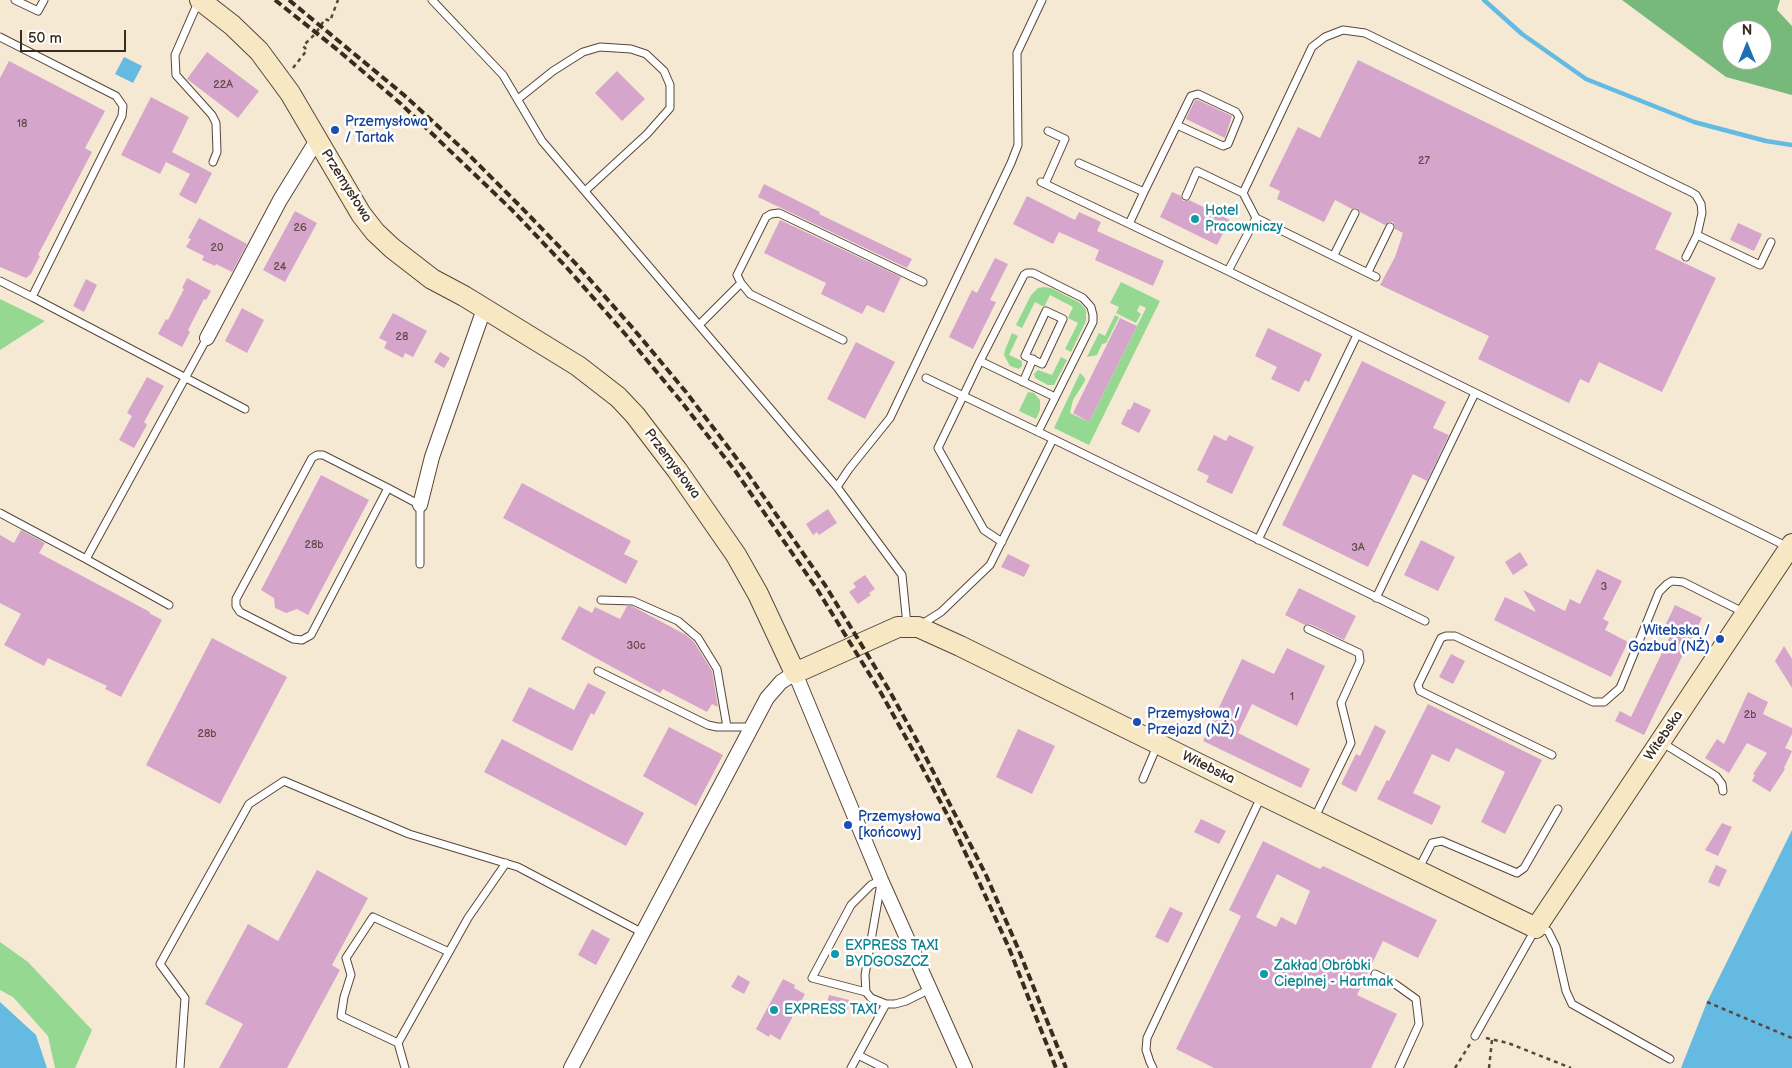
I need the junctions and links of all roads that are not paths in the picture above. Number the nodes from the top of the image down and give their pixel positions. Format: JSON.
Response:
{"nodes":[{"id":1,"x":15,"y":0,"type":"edge"},
{"id":2,"x":44,"y":0,"type":"edge"},
{"id":3,"x":200,"y":0,"type":"edge"},
{"id":4,"x":432,"y":0,"type":"edge"},
{"id":5,"x":1042,"y":0,"type":"edge"},
{"id":6,"x":0,"y":37,"type":"edge"},
{"id":7,"x":518,"y":99,"type":"junction"},
{"id":8,"x":1177,"y":125,"type":"junction"},
{"id":9,"x":1048,"y":131,"type":"dead end"},
{"id":10,"x":317,"y":140,"type":"junction"},
{"id":11,"x":213,"y":162,"type":"dead end"},
{"id":12,"x":1079,"y":163,"type":"dead end"},
{"id":13,"x":585,"y":191,"type":"junction"},
{"id":14,"x":1144,"y":192,"type":"junction"},
{"id":15,"x":1243,"y":193,"type":"junction"},
{"id":16,"x":1186,"y":196,"type":"dead end"},
{"id":17,"x":1355,"y":213,"type":"dead end"},
{"id":18,"x":1256,"y":218,"type":"junction"},
{"id":19,"x":1129,"y":224,"type":"junction"},
{"id":20,"x":1390,"y":227,"type":"dead end"},
{"id":21,"x":1697,"y":235,"type":"junction"},
{"id":22,"x":1771,"y":242,"type":"dead end"},
{"id":23,"x":1334,"y":256,"type":"junction"},
{"id":24,"x":1686,"y":257,"type":"dead end"},
{"id":25,"x":1228,"y":271,"type":"junction"},
{"id":26,"x":1368,"y":272,"type":"junction"},
{"id":27,"x":1376,"y":277,"type":"dead end"},
{"id":28,"x":0,"y":280,"type":"edge"},
{"id":29,"x":923,"y":282,"type":"dead end"},
{"id":30,"x":741,"y":283,"type":"junction"},
{"id":31,"x":32,"y":297,"type":"junction"},
{"id":32,"x":484,"y":309,"type":"junction"},
{"id":33,"x":699,"y":325,"type":"junction"},
{"id":34,"x":1357,"y":335,"type":"junction"},
{"id":35,"x":207,"y":338,"type":"joint"},
{"id":36,"x":843,"y":340,"type":"dead end"},
{"id":37,"x":1033,"y":360,"type":"junction"},
{"id":38,"x":980,"y":361,"type":"junction"},
{"id":39,"x":185,"y":377,"type":"junction"},
{"id":40,"x":926,"y":378,"type":"dead end"},
{"id":41,"x":1023,"y":382,"type":"junction"},
{"id":42,"x":1475,"y":393,"type":"junction"},
{"id":43,"x":963,"y":396,"type":"junction"},
{"id":44,"x":1055,"y":397,"type":"junction"},
{"id":45,"x":245,"y":408,"type":"dead end"},
{"id":46,"x":1038,"y":432,"type":"junction"},
{"id":47,"x":1052,"y":439,"type":"junction"},
{"id":48,"x":837,"y":487,"type":"junction"},
{"id":49,"x":388,"y":488,"type":"junction"},
{"id":50,"x":420,"y":505,"type":"junction"},
{"id":51,"x":0,"y":512,"type":"edge"},
{"id":52,"x":1258,"y":540,"type":"junction"},
{"id":53,"x":1002,"y":542,"type":"junction"},
{"id":54,"x":1791,"y":546,"type":"edge"},
{"id":55,"x":86,"y":559,"type":"junction"},
{"id":56,"x":420,"y":564,"type":"dead end"},
{"id":57,"x":1376,"y":598,"type":"junction"},
{"id":58,"x":601,"y":600,"type":"dead end"},
{"id":59,"x":169,"y":605,"type":"dead end"},
{"id":60,"x":1746,"y":614,"type":"junction"},
{"id":61,"x":1425,"y":622,"type":"dead end"},
{"id":62,"x":913,"y":626,"type":"junction"},
{"id":63,"x":1308,"y":629,"type":"dead end"},
{"id":64,"x":598,"y":671,"type":"dead end"},
{"id":65,"x":795,"y":673,"type":"junction"},
{"id":66,"x":727,"y":727,"type":"junction"},
{"id":67,"x":752,"y":727,"type":"junction"},
{"id":68,"x":1660,"y":742,"type":"junction"},
{"id":69,"x":1158,"y":743,"type":"junction"},
{"id":70,"x":1552,"y":755,"type":"dead end"},
{"id":71,"x":1143,"y":779,"type":"dead end"},
{"id":72,"x":1723,"y":791,"type":"dead end"},
{"id":73,"x":1262,"y":795,"type":"junction"},
{"id":74,"x":1558,"y":809,"type":"dead end"},
{"id":75,"x":1313,"y":820,"type":"junction"},
{"id":76,"x":506,"y":863,"type":"junction"},
{"id":77,"x":1417,"y":870,"type":"junction"},
{"id":78,"x":881,"y":880,"type":"junction"},
{"id":79,"x":1536,"y":928,"type":"junction"},
{"id":80,"x":643,"y":934,"type":"junction"},
{"id":81,"x":449,"y":952,"type":"junction"},
{"id":82,"x":1375,"y":974,"type":"dead end"},
{"id":83,"x":930,"y":989,"type":"junction"},
{"id":84,"x":866,"y":992,"type":"junction"},
{"id":85,"x":886,"y":1004,"type":"junction"},
{"id":86,"x":1475,"y":1036,"type":"road end"},
{"id":87,"x":398,"y":1043,"type":"junction"},
{"id":88,"x":858,"y":1055,"type":"junction"},
{"id":89,"x":1670,"y":1059,"type":"dead end"},
{"id":90,"x":403,"y":1060,"type":"junction"},
{"id":91,"x":180,"y":1068,"type":"edge"},
{"id":92,"x":399,"y":1068,"type":"edge"},
{"id":93,"x":405,"y":1068,"type":"edge"},
{"id":94,"x":571,"y":1068,"type":"edge"},
{"id":95,"x":851,"y":1068,"type":"edge"},
{"id":96,"x":884,"y":1068,"type":"edge"},
{"id":97,"x":965,"y":1068,"type":"edge"},
{"id":98,"x":1153,"y":1068,"type":"edge"},
{"id":99,"x":1399,"y":1068,"type":"edge"}],
"edges":[{"from":1,"to":2,"type":"lane"},
{"from":3,"to":10,"type":"street","name":"Przemysłowa"},
{"from":3,"to":11,"type":"lane"},
{"from":4,"to":7,"type":"lane"},
{"from":5,"to":48,"type":"lane"},
{"from":6,"to":31,"type":"lane"},
{"from":7,"to":13,"type":"lane"},
{"from":7,"to":13,"type":"lane"},
{"from":8,"to":8,"type":"lane"},
{"from":8,"to":14,"type":"lane"},
{"from":9,"to":19,"type":"lane"},
{"from":10,"to":32,"type":"street","name":"Przemysłowa"},
{"from":10,"to":35,"type":"street"},
{"from":12,"to":14,"type":"lane"},
{"from":13,"to":33,"type":"lane"},
{"from":14,"to":19,"type":"lane"},
{"from":15,"to":16,"type":"lane"},
{"from":15,"to":18,"type":"lane"},
{"from":15,"to":21,"type":"lane"},
{"from":17,"to":23,"type":"lane"},
{"from":18,"to":23,"type":"lane"},
{"from":18,"to":25,"type":"lane"},
{"from":19,"to":25,"type":"lane"},
{"from":20,"to":26,"type":"lane"},
{"from":21,"to":22,"type":"lane"},
{"from":21,"to":24,"type":"lane"},
{"from":23,"to":26,"type":"lane"},
{"from":25,"to":34,"type":"lane"},
{"from":26,"to":27,"type":"lane"},
{"from":28,"to":31,"type":"lane"},
{"from":29,"to":30,"type":"lane"},
{"from":30,"to":33,"type":"lane"},
{"from":30,"to":36,"type":"lane"},
{"from":31,"to":39,"type":"lane"},
{"from":32,"to":50,"type":"street"},
{"from":32,"to":65,"type":"street","name":"Przemysłowa"},
{"from":33,"to":48,"type":"lane"},
{"from":34,"to":42,"type":"lane"},
{"from":34,"to":52,"type":"lane"},
{"from":35,"to":39,"type":"lane"},
{"from":37,"to":37,"type":"lane"},
{"from":37,"to":41,"type":"lane"},
{"from":38,"to":41,"type":"lane"},
{"from":38,"to":43,"type":"lane"},
{"from":38,"to":44,"type":"lane"},
{"from":39,"to":45,"type":"lane"},
{"from":39,"to":55,"type":"lane"},
{"from":40,"to":43,"type":"lane"},
{"from":41,"to":44,"type":"lane"},
{"from":42,"to":54,"type":"lane"},
{"from":42,"to":57,"type":"lane"},
{"from":43,"to":46,"type":"lane"},
{"from":43,"to":53,"type":"lane"},
{"from":44,"to":46,"type":"lane"},
{"from":46,"to":47,"type":"lane"},
{"from":47,"to":52,"type":"lane"},
{"from":47,"to":53,"type":"lane"},
{"from":48,"to":62,"type":"lane"},
{"from":49,"to":49,"type":"lane"},
{"from":49,"to":50,"type":"lane"},
{"from":50,"to":56,"type":"lane"},
{"from":51,"to":55,"type":"lane"},
{"from":52,"to":57,"type":"lane"},
{"from":53,"to":62,"type":"lane"},
{"from":54,"to":60,"type":"street","name":"Witebska"},
{"from":55,"to":59,"type":"lane"},
{"from":57,"to":61,"type":"lane"},
{"from":58,"to":66,"type":"lane"},
{"from":60,"to":68,"type":"street","name":"Witebska"},
{"from":60,"to":70,"type":"lane"},
{"from":62,"to":65,"type":"street"},
{"from":62,"to":69,"type":"street","name":"Witebska"},
{"from":63,"to":75,"type":"lane"},
{"from":64,"to":66,"type":"lane"},
{"from":65,"to":67,"type":"street"},
{"from":65,"to":78,"type":"street","name":"Przemysłowa"},
{"from":66,"to":67,"type":"lane"},
{"from":67,"to":80,"type":"street"},
{"from":68,"to":72,"type":"lane"},
{"from":68,"to":79,"type":"street","name":"Witebska"},
{"from":69,"to":71,"type":"lane"},
{"from":69,"to":73,"type":"street","name":"Witebska"},
{"from":73,"to":75,"type":"street","name":"Witebska"},
{"from":73,"to":98,"type":"lane"},
{"from":74,"to":77,"type":"lane"},
{"from":75,"to":77,"type":"street","name":"Witebska"},
{"from":76,"to":80,"type":"lane"},
{"from":76,"to":81,"type":"lane"},
{"from":76,"to":91,"type":"lane"},
{"from":77,"to":79,"type":"street","name":"Witebska"},
{"from":78,"to":83,"type":"street","name":"Przemysłowa"},
{"from":78,"to":84,"type":"lane"},
{"from":78,"to":84,"type":"lane"},
{"from":79,"to":86,"type":"lane","name":"Witebska"},
{"from":79,"to":89,"type":"lane"},
{"from":80,"to":94,"type":"street"},
{"from":81,"to":87,"type":"lane"},
{"from":81,"to":87,"type":"lane"},
{"from":82,"to":99,"type":"lane"},
{"from":83,"to":85,"type":"lane"},
{"from":83,"to":97,"type":"street","name":"Przemysłowa"},
{"from":84,"to":85,"type":"lane"},
{"from":85,"to":88,"type":"lane"},
{"from":87,"to":90,"type":"lane"},
{"from":88,"to":95,"type":"lane"},
{"from":88,"to":96,"type":"lane"},
{"from":90,"to":92,"type":"lane"},
{"from":90,"to":93,"type":"lane"}]}
